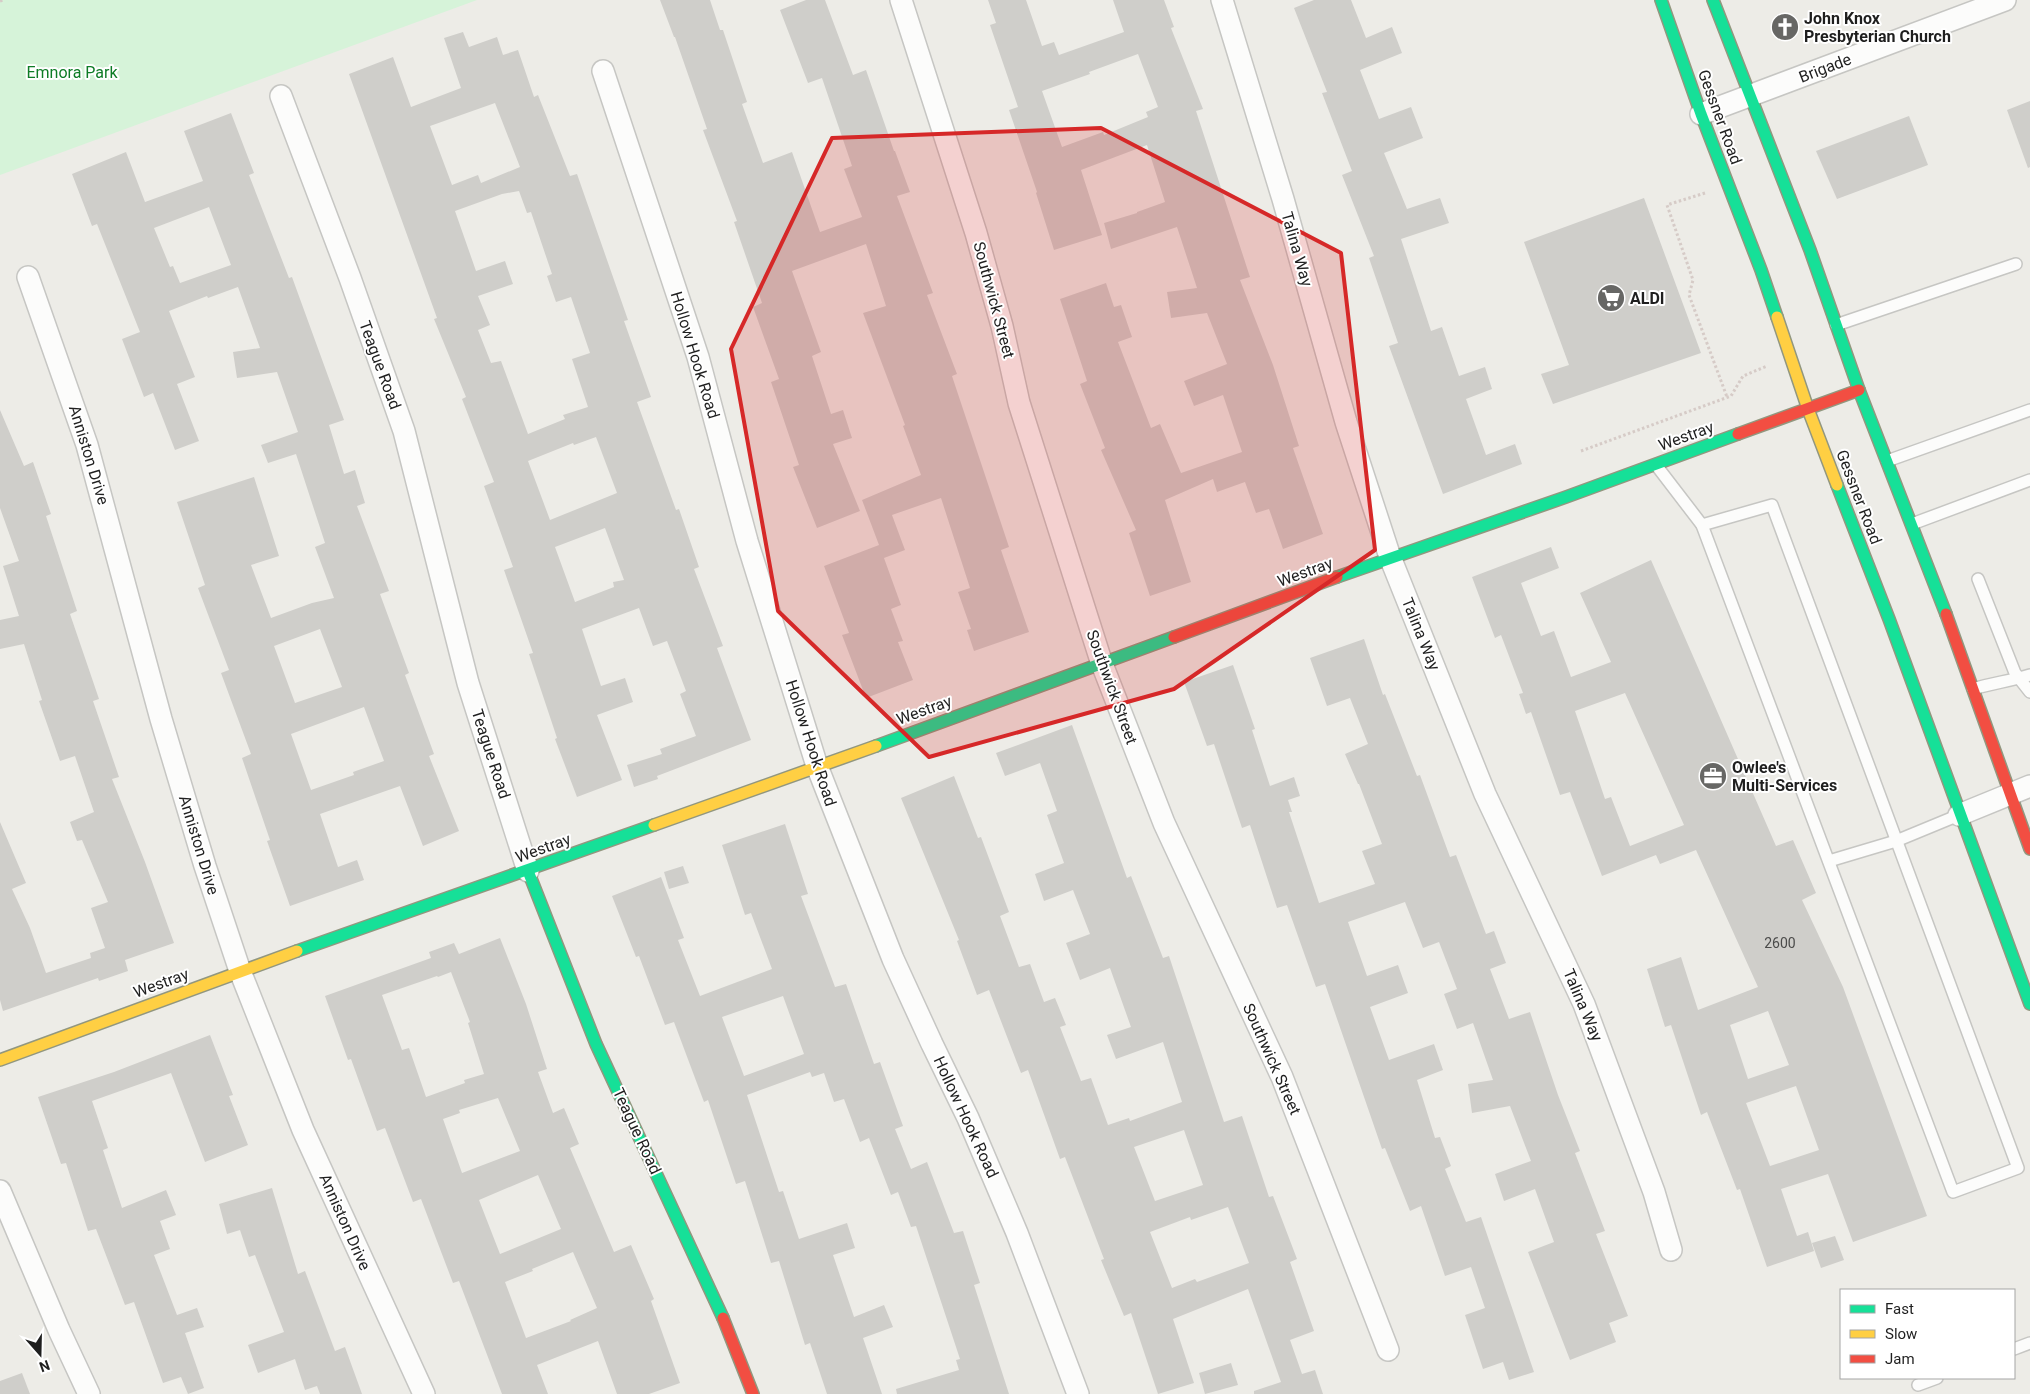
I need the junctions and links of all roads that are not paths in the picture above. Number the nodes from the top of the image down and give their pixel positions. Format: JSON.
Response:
{"nodes":[{"id":1,"x":901,"y":0,"type":"edge"},
{"id":2,"x":1222,"y":0,"type":"edge"},
{"id":3,"x":1661,"y":0,"type":"edge"},
{"id":4,"x":1713,"y":0,"type":"edge"},
{"id":5,"x":2005,"y":0,"type":"edge"},
{"id":6,"x":603,"y":71,"type":"dead end"},
{"id":7,"x":281,"y":96,"type":"dead end"},
{"id":8,"x":1749,"y":97,"type":"junction"},
{"id":9,"x":1701,"y":114,"type":"junction"},
{"id":10,"x":2016,"y":264,"type":"dead end"},
{"id":11,"x":28,"y":277,"type":"dead end"},
{"id":12,"x":1836,"y":325,"type":"junction"},
{"id":13,"x":1859,"y":390,"type":"junction"},
{"id":14,"x":1808,"y":408,"type":"junction"},
{"id":15,"x":2030,"y":410,"type":"edge"},
{"id":16,"x":1887,"y":461,"type":"junction"},
{"id":17,"x":1656,"y":465,"type":"junction"},
{"id":18,"x":2030,"y":480,"type":"edge"},
{"id":19,"x":1912,"y":524,"type":"junction"},
{"id":20,"x":1702,"y":525,"type":"junction"},
{"id":21,"x":1390,"y":557,"type":"junction"},
{"id":22,"x":1978,"y":579,"type":"dead end"},
{"id":23,"x":1102,"y":664,"type":"junction"},
{"id":24,"x":2025,"y":676,"type":"edge"},
{"id":25,"x":1973,"y":689,"type":"junction"},
{"id":26,"x":2030,"y":692,"type":"edge"},
{"id":27,"x":817,"y":766,"type":"junction"},
{"id":28,"x":2030,"y":786,"type":"edge"},
{"id":29,"x":2010,"y":794,"type":"junction"},
{"id":30,"x":1959,"y":815,"type":"junction"},
{"id":31,"x":1896,"y":840,"type":"junction"},
{"id":32,"x":2030,"y":849,"type":"edge"},
{"id":33,"x":1829,"y":861,"type":"junction"},
{"id":34,"x":528,"y":870,"type":"junction"},
{"id":35,"x":240,"y":971,"type":"junction"},
{"id":36,"x":2030,"y":1004,"type":"edge"},
{"id":37,"x":0,"y":1060,"type":"edge"},
{"id":38,"x":0,"y":1191,"type":"edge"},
{"id":39,"x":1671,"y":1250,"type":"dead end"},
{"id":40,"x":2030,"y":1343,"type":"edge"},
{"id":41,"x":2015,"y":1349,"type":"edge"},
{"id":42,"x":1388,"y":1350,"type":"dead end"},
{"id":43,"x":1934,"y":1379,"type":"edge"},
{"id":44,"x":1918,"y":1385,"type":"dead end"},
{"id":45,"x":88,"y":1394,"type":"edge"},
{"id":46,"x":424,"y":1394,"type":"edge"},
{"id":47,"x":753,"y":1394,"type":"edge"},
{"id":48,"x":1078,"y":1394,"type":"edge"}],
"edges":[{"from":1,"to":23,"type":"street","name":"Southwick Street"},
{"from":2,"to":21,"type":"street","name":"Talina Way"},
{"from":3,"to":9,"type":"street","name":"Gessner Road"},
{"from":4,"to":8,"type":"street"},
{"from":5,"to":8,"type":"street","name":"Brigade"},
{"from":6,"to":27,"type":"street","name":"Hollow Hook Road"},
{"from":7,"to":34,"type":"street","name":"Teague Road"},
{"from":8,"to":9,"type":"street","name":"Brigade"},
{"from":8,"to":12,"type":"street"},
{"from":9,"to":14,"type":"street","name":"Gessner Road"},
{"from":10,"to":12,"type":"lane"},
{"from":11,"to":35,"type":"street","name":"Anniston Drive"},
{"from":12,"to":13,"type":"street"},
{"from":13,"to":14,"type":"street","name":"Westray"},
{"from":13,"to":16,"type":"street"},
{"from":14,"to":17,"type":"street","name":"Westray"},
{"from":14,"to":30,"type":"street","name":"Gessner Road"},
{"from":15,"to":16,"type":"lane"},
{"from":16,"to":19,"type":"street"},
{"from":17,"to":20,"type":"lane"},
{"from":17,"to":21,"type":"street","name":"Westray"},
{"from":18,"to":19,"type":"lane"},
{"from":19,"to":25,"type":"street"},
{"from":20,"to":31,"type":"lane"},
{"from":20,"to":33,"type":"lane"},
{"from":21,"to":23,"type":"street","name":"Westray"},
{"from":21,"to":39,"type":"street","name":"Talina Way"},
{"from":22,"to":24,"type":"lane"},
{"from":23,"to":27,"type":"street","name":"Westray"},
{"from":23,"to":42,"type":"street","name":"Southwick Street"},
{"from":24,"to":25,"type":"lane"},
{"from":24,"to":26,"type":"lane"},
{"from":25,"to":29,"type":"street"},
{"from":27,"to":34,"type":"street","name":"Westray"},
{"from":27,"to":48,"type":"street","name":"Hollow Hook Road"},
{"from":28,"to":29,"type":"street"},
{"from":29,"to":30,"type":"street"},
{"from":29,"to":32,"type":"street"},
{"from":30,"to":31,"type":"lane"},
{"from":30,"to":36,"type":"street","name":"Gessner Road"},
{"from":31,"to":33,"type":"lane"},
{"from":31,"to":33,"type":"lane"},
{"from":34,"to":35,"type":"street","name":"Westray"},
{"from":34,"to":47,"type":"street","name":"Teague Road"},
{"from":35,"to":37,"type":"street","name":"Westray"},
{"from":35,"to":46,"type":"street","name":"Anniston Drive"},
{"from":38,"to":45,"type":"street"},
{"from":40,"to":41,"type":"lane"},
{"from":43,"to":44,"type":"lane"}]}
